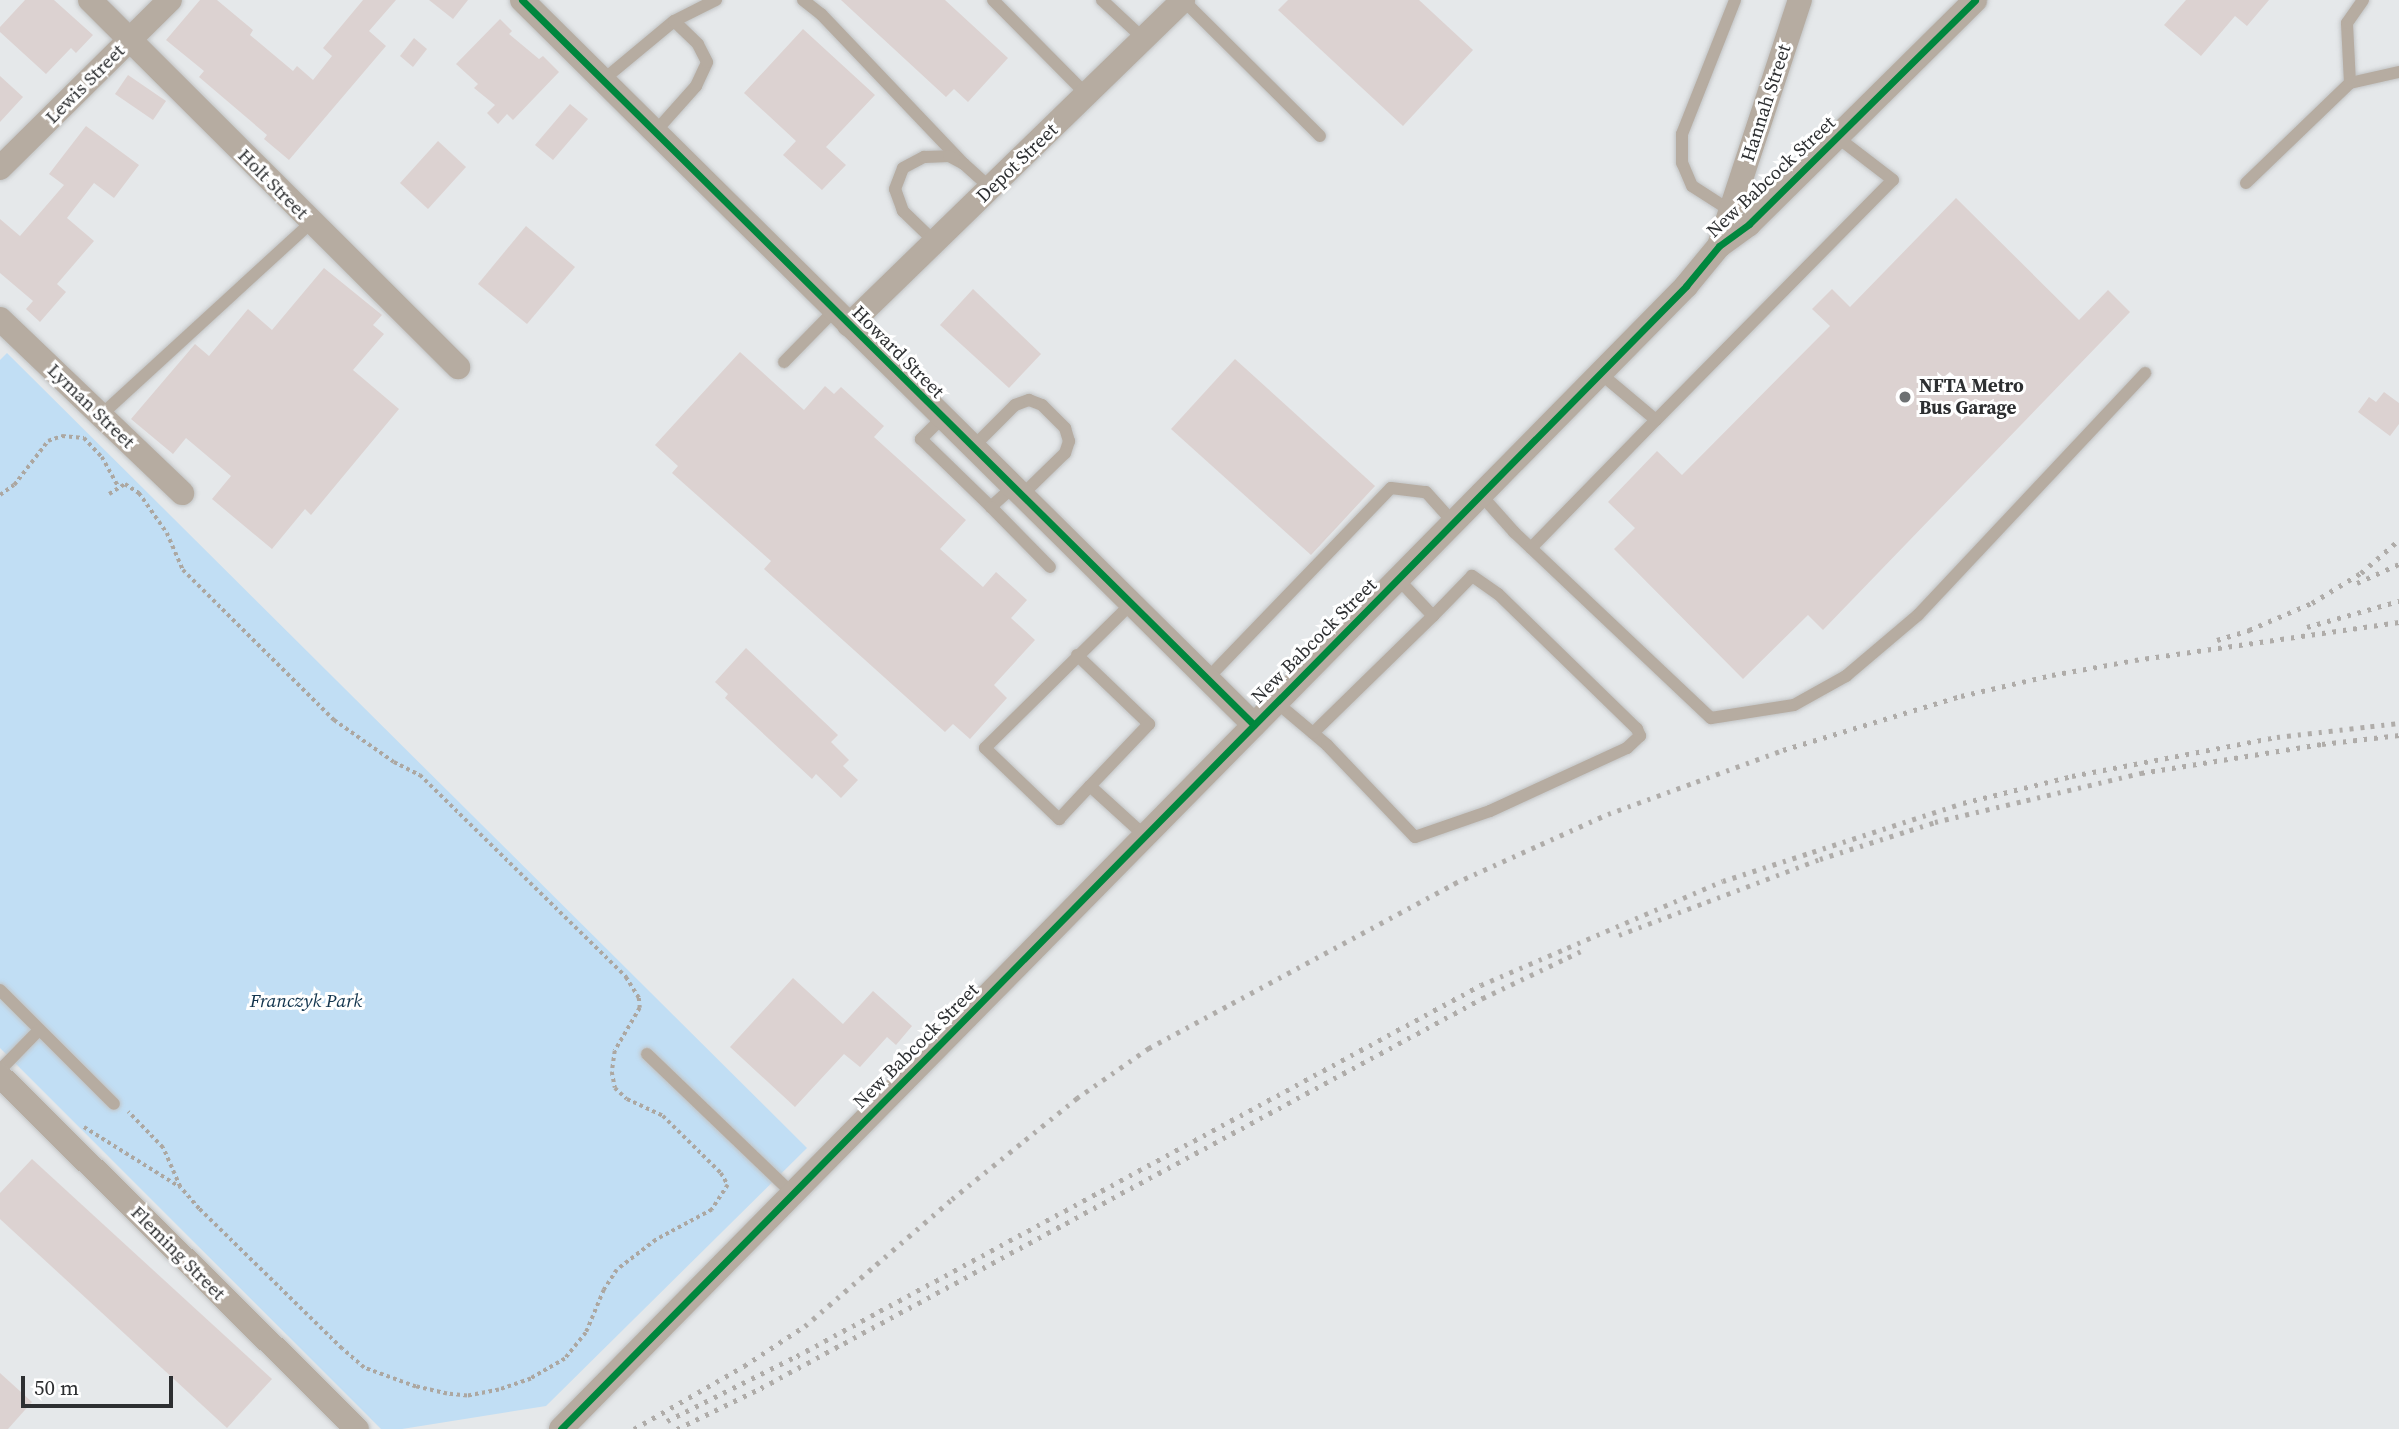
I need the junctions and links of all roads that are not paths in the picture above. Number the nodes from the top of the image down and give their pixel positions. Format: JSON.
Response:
{"nodes":[{"id":1,"x":90,"y":0,"type":"edge"},
{"id":2,"x":170,"y":0,"type":"edge"},
{"id":3,"x":522,"y":0,"type":"edge"},
{"id":4,"x":716,"y":0,"type":"edge"},
{"id":5,"x":803,"y":0,"type":"edge"},
{"id":6,"x":993,"y":0,"type":"edge"},
{"id":7,"x":1102,"y":0,"type":"edge"},
{"id":8,"x":1183,"y":0,"type":"edge"},
{"id":9,"x":1735,"y":0,"type":"edge"},
{"id":10,"x":1800,"y":0,"type":"edge"},
{"id":11,"x":2363,"y":0,"type":"edge"},
{"id":12,"x":1964,"y":3,"type":"edge"},
{"id":13,"x":674,"y":20,"type":"junction"},
{"id":14,"x":1144,"y":39,"type":"junction"},
{"id":15,"x":130,"y":40,"type":"junction"},
{"id":16,"x":2399,"y":72,"type":"edge"},
{"id":17,"x":603,"y":80,"type":"junction"},
{"id":18,"x":2350,"y":83,"type":"junction"},
{"id":19,"x":1087,"y":95,"type":"junction"},
{"id":20,"x":654,"y":132,"type":"junction"},
{"id":21,"x":1320,"y":136,"type":"dead end"},
{"id":22,"x":1836,"y":137,"type":"junction"},
{"id":23,"x":964,"y":164,"type":"junction"},
{"id":24,"x":0,"y":168,"type":"edge"},
{"id":25,"x":2246,"y":183,"type":"dead end"},
{"id":26,"x":991,"y":188,"type":"junction"},
{"id":27,"x":1731,"y":211,"type":"junction"},
{"id":28,"x":312,"y":222,"type":"junction"},
{"id":29,"x":935,"y":242,"type":"junction"},
{"id":30,"x":1720,"y":246,"type":"junction"},
{"id":31,"x":841,"y":318,"type":"junction"},
{"id":32,"x":0,"y":319,"type":"edge"},
{"id":33,"x":784,"y":362,"type":"dead end"},
{"id":34,"x":458,"y":367,"type":"dead end"},
{"id":35,"x":1600,"y":373,"type":"junction"},
{"id":36,"x":2145,"y":373,"type":"dead end"},
{"id":37,"x":100,"y":416,"type":"junction"},
{"id":38,"x":942,"y":418,"type":"junction"},
{"id":39,"x":1656,"y":420,"type":"junction"},
{"id":40,"x":972,"y":447,"type":"junction"},
{"id":41,"x":1017,"y":492,"type":"junction"},
{"id":42,"x":182,"y":493,"type":"dead end"},
{"id":43,"x":1481,"y":495,"type":"junction"},
{"id":44,"x":991,"y":507,"type":"junction"},
{"id":45,"x":1453,"y":522,"type":"junction"},
{"id":46,"x":1531,"y":548,"type":"junction"},
{"id":47,"x":1050,"y":567,"type":"dead end"},
{"id":48,"x":1398,"y":579,"type":"junction"},
{"id":49,"x":1131,"y":604,"type":"junction"},
{"id":50,"x":1433,"y":615,"type":"junction"},
{"id":51,"x":1077,"y":655,"type":"junction"},
{"id":52,"x":1207,"y":679,"type":"junction"},
{"id":53,"x":1276,"y":702,"type":"junction"},
{"id":54,"x":1254,"y":725,"type":"junction"},
{"id":55,"x":1313,"y":733,"type":"junction"},
{"id":56,"x":1090,"y":786,"type":"junction"},
{"id":57,"x":1145,"y":836,"type":"junction"},
{"id":58,"x":0,"y":990,"type":"edge"},
{"id":59,"x":40,"y":1030,"type":"junction"},
{"id":60,"x":647,"y":1054,"type":"dead end"},
{"id":61,"x":0,"y":1070,"type":"edge"},
{"id":62,"x":0,"y":1076,"type":"edge"},
{"id":63,"x":114,"y":1104,"type":"road end"},
{"id":64,"x":793,"y":1194,"type":"junction"},
{"id":65,"x":357,"y":1429,"type":"edge"},
{"id":66,"x":561,"y":1429,"type":"edge"}],
"edges":[{"from":1,"to":15,"type":"street","name":"Holt Street"},
{"from":2,"to":15,"type":"street","name":"Lewis Street"},
{"from":3,"to":17,"type":"street","name":"Howard Street"},
{"from":4,"to":13,"type":"lane"},
{"from":5,"to":23,"type":"lane"},
{"from":6,"to":19,"type":"lane"},
{"from":7,"to":14,"type":"lane"},
{"from":8,"to":14,"type":"street","name":"Depot Street"},
{"from":8,"to":21,"type":"lane"},
{"from":9,"to":27,"type":"lane"},
{"from":10,"to":27,"type":"street","name":"Hannah Street"},
{"from":11,"to":18,"type":"lane"},
{"from":12,"to":22,"type":"street","name":"New Babcock Street"},
{"from":13,"to":17,"type":"lane"},
{"from":13,"to":20,"type":"lane"},
{"from":14,"to":19,"type":"street","name":"Depot Street"},
{"from":15,"to":24,"type":"street","name":"Lewis Street"},
{"from":15,"to":28,"type":"street","name":"Holt Street"},
{"from":16,"to":18,"type":"lane"},
{"from":17,"to":20,"type":"street","name":"Howard Street"},
{"from":18,"to":25,"type":"lane"},
{"from":19,"to":26,"type":"street","name":"Depot Street"},
{"from":20,"to":31,"type":"street","name":"Howard Street"},
{"from":22,"to":30,"type":"street","name":"New Babcock Street"},
{"from":22,"to":39,"type":"lane"},
{"from":23,"to":26,"type":"lane"},
{"from":23,"to":29,"type":"lane"},
{"from":26,"to":29,"type":"street","name":"Depot Street"},
{"from":27,"to":30,"type":"street","name":"Hannah Street"},
{"from":28,"to":34,"type":"street","name":"Holt Street"},
{"from":28,"to":37,"type":"lane"},
{"from":29,"to":31,"type":"street","name":"Depot Street"},
{"from":30,"to":35,"type":"street","name":"New Babcock Street"},
{"from":31,"to":33,"type":"lane"},
{"from":31,"to":38,"type":"street","name":"Howard Street"},
{"from":32,"to":37,"type":"street","name":"Lyman Street"},
{"from":35,"to":39,"type":"lane"},
{"from":35,"to":43,"type":"street","name":"New Babcock Street"},
{"from":36,"to":46,"type":"lane"},
{"from":37,"to":42,"type":"street","name":"Lyman Street"},
{"from":38,"to":40,"type":"street","name":"Howard Street"},
{"from":38,"to":44,"type":"lane"},
{"from":39,"to":46,"type":"lane"},
{"from":40,"to":41,"type":"street","name":"Howard Street"},
{"from":40,"to":41,"type":"lane"},
{"from":41,"to":44,"type":"lane"},
{"from":41,"to":49,"type":"street","name":"Howard Street"},
{"from":43,"to":45,"type":"street","name":"New Babcock Street"},
{"from":43,"to":46,"type":"lane"},
{"from":44,"to":47,"type":"lane"},
{"from":45,"to":48,"type":"street","name":"New Babcock Street"},
{"from":45,"to":52,"type":"lane"},
{"from":48,"to":50,"type":"lane"},
{"from":48,"to":53,"type":"street","name":"New Babcock Street"},
{"from":49,"to":51,"type":"lane"},
{"from":49,"to":52,"type":"street","name":"Howard Street"},
{"from":50,"to":55,"type":"lane"},
{"from":50,"to":55,"type":"lane"},
{"from":51,"to":56,"type":"lane"},
{"from":51,"to":56,"type":"lane"},
{"from":52,"to":54,"type":"street","name":"Howard Street"},
{"from":53,"to":54,"type":"street","name":"New Babcock Street"},
{"from":53,"to":55,"type":"lane"},
{"from":54,"to":57,"type":"street","name":"New Babcock Street"},
{"from":56,"to":57,"type":"lane"},
{"from":57,"to":64,"type":"street","name":"New Babcock Street"},
{"from":58,"to":59,"type":"lane"},
{"from":59,"to":61,"type":"lane"},
{"from":59,"to":63,"type":"lane"},
{"from":60,"to":64,"type":"lane"},
{"from":62,"to":65,"type":"street","name":"Fleming Street"},
{"from":64,"to":66,"type":"street","name":"New Babcock Street"}]}
